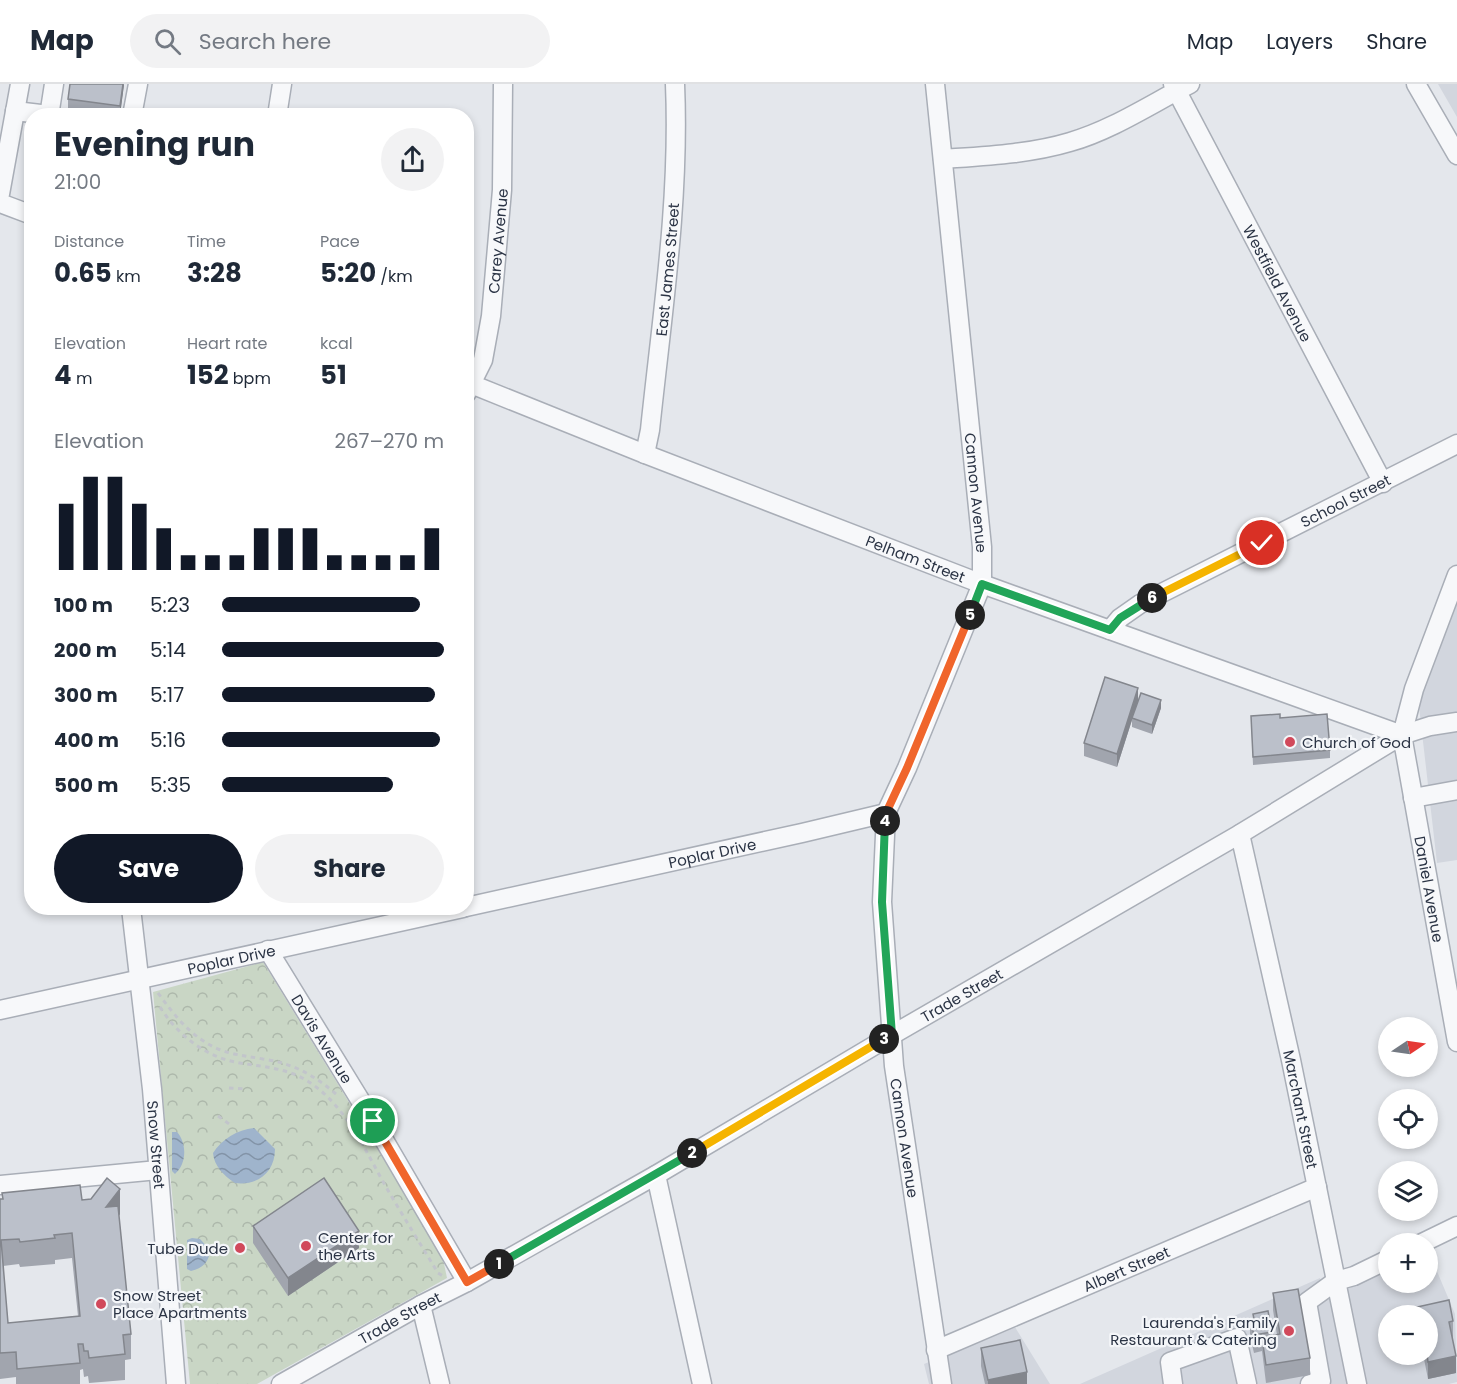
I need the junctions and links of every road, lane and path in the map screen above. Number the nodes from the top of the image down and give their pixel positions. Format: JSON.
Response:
{"nodes":[{"id":1,"x":20,"y":84,"type":"edge"},
{"id":2,"x":54,"y":84,"type":"edge"},
{"id":3,"x":138,"y":84,"type":"edge"},
{"id":4,"x":282,"y":84,"type":"edge"},
{"id":5,"x":502,"y":84,"type":"edge"},
{"id":6,"x":675,"y":84,"type":"edge"},
{"id":7,"x":935,"y":84,"type":"edge"},
{"id":8,"x":1416,"y":84,"type":"edge"},
{"id":9,"x":1180,"y":86,"type":"edge"},
{"id":10,"x":50,"y":108,"type":"edge"},
{"id":11,"x":134,"y":108,"type":"edge"},
{"id":12,"x":278,"y":108,"type":"edge"},
{"id":13,"x":15,"y":111,"type":"junction"},
{"id":14,"x":24,"y":112,"type":"edge"},
{"id":15,"x":1457,"y":155,"type":"edge"},
{"id":16,"x":943,"y":159,"type":"junction"},
{"id":17,"x":0,"y":194,"type":"edge"},
{"id":18,"x":0,"y":203,"type":"edge"},
{"id":19,"x":24,"y":212,"type":"edge"},
{"id":20,"x":474,"y":376,"type":"edge"},
{"id":21,"x":474,"y":388,"type":"edge"},
{"id":22,"x":1457,"y":444,"type":"edge"},
{"id":23,"x":645,"y":454,"type":"junction"},
{"id":24,"x":1383,"y":483,"type":"junction"},
{"id":25,"x":1457,"y":575,"type":"edge"},
{"id":26,"x":982,"y":584,"type":"junction"},
{"id":27,"x":1110,"y":630,"type":"junction"},
{"id":28,"x":1457,"y":722,"type":"edge"},
{"id":29,"x":1402,"y":735,"type":"junction"},
{"id":30,"x":1457,"y":790,"type":"edge"},
{"id":31,"x":1413,"y":798,"type":"junction"},
{"id":32,"x":886,"y":813,"type":"junction"},
{"id":33,"x":1240,"y":834,"type":"junction"},
{"id":34,"x":474,"y":905,"type":"edge"},
{"id":35,"x":132,"y":915,"type":"edge"},
{"id":36,"x":380,"y":916,"type":"edge"},
{"id":37,"x":268,"y":950,"type":"junction"},
{"id":38,"x":140,"y":979,"type":"junction"},
{"id":39,"x":0,"y":1010,"type":"edge"},
{"id":40,"x":892,"y":1035,"type":"junction"},
{"id":41,"x":1457,"y":1042,"type":"edge"},
{"id":42,"x":246,"y":1056,"type":"junction"},
{"id":43,"x":263,"y":1059,"type":"junction"},
{"id":44,"x":278,"y":1061,"type":"junction"},
{"id":45,"x":245,"y":1063,"type":"junction"},
{"id":46,"x":262,"y":1066,"type":"junction"},
{"id":47,"x":279,"y":1069,"type":"junction"},
{"id":48,"x":229,"y":1088,"type":"dead end"},
{"id":49,"x":247,"y":1089,"type":"dead end"},
{"id":50,"x":335,"y":1094,"type":"junction"},
{"id":51,"x":331,"y":1099,"type":"junction"},
{"id":52,"x":341,"y":1100,"type":"dead end"},
{"id":53,"x":218,"y":1116,"type":"dead end"},
{"id":54,"x":232,"y":1126,"type":"dead end"},
{"id":55,"x":359,"y":1127,"type":"dead end"},
{"id":56,"x":354,"y":1131,"type":"junction"},
{"id":57,"x":373,"y":1150,"type":"dead end"},
{"id":58,"x":368,"y":1154,"type":"junction"},
{"id":59,"x":159,"y":1170,"type":"junction"},
{"id":60,"x":656,"y":1175,"type":"junction"},
{"id":61,"x":0,"y":1185,"type":"edge"},
{"id":62,"x":1317,"y":1187,"type":"junction"},
{"id":63,"x":398,"y":1192,"type":"dead end"},
{"id":64,"x":392,"y":1196,"type":"junction"},
{"id":65,"x":1457,"y":1226,"type":"edge"},
{"id":66,"x":421,"y":1232,"type":"dead end"},
{"id":67,"x":415,"y":1235,"type":"junction"},
{"id":68,"x":1438,"y":1235,"type":"edge"},
{"id":69,"x":1378,"y":1264,"type":"edge"},
{"id":70,"x":442,"y":1269,"type":"dead end"},
{"id":71,"x":1336,"y":1281,"type":"junction"},
{"id":72,"x":467,"y":1282,"type":"junction"},
{"id":73,"x":421,"y":1305,"type":"junction"},
{"id":74,"x":936,"y":1350,"type":"junction"},
{"id":75,"x":176,"y":1384,"type":"edge"},
{"id":76,"x":281,"y":1384,"type":"edge"},
{"id":77,"x":440,"y":1384,"type":"edge"},
{"id":78,"x":702,"y":1384,"type":"edge"},
{"id":79,"x":942,"y":1384,"type":"edge"},
{"id":80,"x":1173,"y":1384,"type":"edge"},
{"id":81,"x":1247,"y":1384,"type":"edge"},
{"id":82,"x":1310,"y":1384,"type":"edge"},
{"id":83,"x":1357,"y":1384,"type":"edge"}],
"edges":[{"from":1,"to":13,"type":"street"},
{"from":2,"to":10,"type":"street"},
{"from":3,"to":11,"type":"street"},
{"from":4,"to":12,"type":"street"},
{"from":5,"to":20,"type":"street","name":"Carey Avenue"},
{"from":6,"to":23,"type":"street","name":"East James Street"},
{"from":7,"to":16,"type":"street","name":"Cannon Avenue"},
{"from":8,"to":15,"type":"street"},
{"from":9,"to":16,"type":"street"},
{"from":9,"to":24,"type":"street","name":"Westfield Avenue"},
{"from":13,"to":14,"type":"street"},
{"from":13,"to":17,"type":"street"},
{"from":16,"to":26,"type":"street","name":"Cannon Avenue"},
{"from":18,"to":19,"type":"street"},
{"from":21,"to":23,"type":"street","name":"Pelham Street"},
{"from":22,"to":24,"type":"street","name":"School Street"},
{"from":23,"to":26,"type":"street","name":"Pelham Street"},
{"from":24,"to":27,"type":"street","name":"School Street"},
{"from":25,"to":29,"type":"street"},
{"from":26,"to":27,"type":"street","name":"Pelham Street"},
{"from":26,"to":32,"type":"street","name":"Cannon Avenue"},
{"from":27,"to":29,"type":"street","name":"Pelham Street"},
{"from":28,"to":29,"type":"street","name":"Trade Street"},
{"from":29,"to":31,"type":"street","name":"Daniel Avenue"},
{"from":29,"to":33,"type":"street","name":"Trade Street"},
{"from":30,"to":31,"type":"street"},
{"from":31,"to":41,"type":"street","name":"Daniel Avenue"},
{"from":32,"to":34,"type":"street","name":"Poplar Drive"},
{"from":32,"to":40,"type":"street","name":"Cannon Avenue"},
{"from":33,"to":40,"type":"street","name":"Trade Street"},
{"from":33,"to":62,"type":"street","name":"Marchant Street"},
{"from":35,"to":38,"type":"street","name":"Snow Street"},
{"from":36,"to":37,"type":"street","name":"Poplar Drive"},
{"from":37,"to":38,"type":"street","name":"Poplar Drive"},
{"from":37,"to":72,"type":"street","name":"Davis Avenue"},
{"from":38,"to":39,"type":"street","name":"Poplar Drive"},
{"from":38,"to":59,"type":"street","name":"Snow Street"},
{"from":40,"to":60,"type":"street","name":"Trade Street"},
{"from":40,"to":74,"type":"street","name":"Cannon Avenue"},
{"from":42,"to":43,"type":"path"},
{"from":42,"to":45,"type":"path"},
{"from":42,"to":45,"type":"path"},
{"from":43,"to":44,"type":"path"},
{"from":43,"to":46,"type":"path"},
{"from":44,"to":47,"type":"path"},
{"from":44,"to":50,"type":"path"},
{"from":45,"to":46,"type":"path"},
{"from":46,"to":47,"type":"path"},
{"from":47,"to":51,"type":"path"},
{"from":48,"to":49,"type":"path"},
{"from":50,"to":51,"type":"path"},
{"from":50,"to":52,"type":"path"},
{"from":51,"to":56,"type":"path"},
{"from":53,"to":54,"type":"path"},
{"from":55,"to":56,"type":"path"},
{"from":56,"to":58,"type":"path"},
{"from":57,"to":58,"type":"path"},
{"from":58,"to":64,"type":"path"},
{"from":59,"to":61,"type":"street"},
{"from":59,"to":75,"type":"street","name":"Snow Street"},
{"from":60,"to":72,"type":"street","name":"Trade Street"},
{"from":60,"to":78,"type":"street"},
{"from":62,"to":71,"type":"street","name":"Marchant Street"},
{"from":62,"to":74,"type":"street","name":"Albert Street"},
{"from":63,"to":64,"type":"path"},
{"from":64,"to":67,"type":"path"},
{"from":65,"to":68,"type":"street"},
{"from":66,"to":67,"type":"path"},
{"from":67,"to":70,"type":"path"},
{"from":69,"to":71,"type":"street"},
{"from":71,"to":82,"type":"street"},
{"from":71,"to":83,"type":"street","name":"Marchant Street"},
{"from":72,"to":73,"type":"street","name":"Trade Street"},
{"from":73,"to":76,"type":"street","name":"Trade Street"},
{"from":73,"to":77,"type":"street"},
{"from":74,"to":79,"type":"street","name":"Cannon Avenue"},
{"from":80,"to":81,"type":"street"}]}
